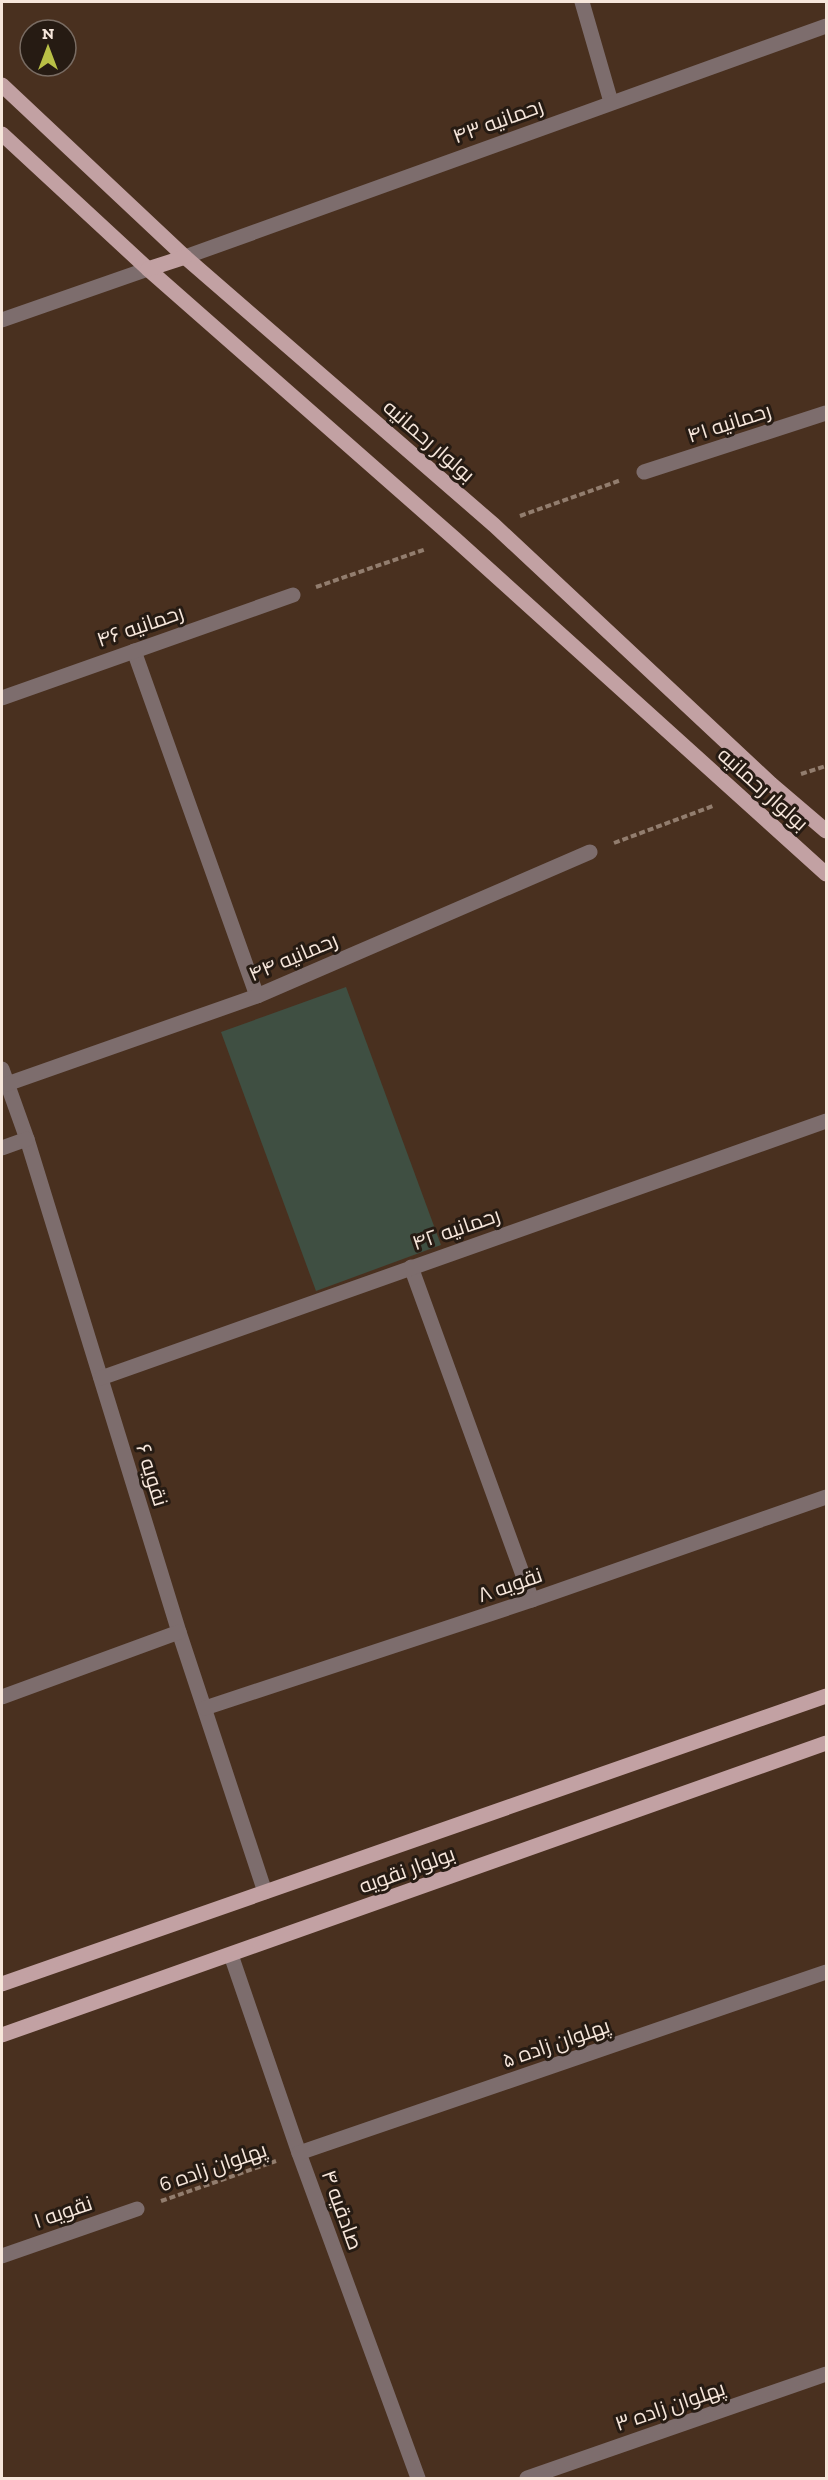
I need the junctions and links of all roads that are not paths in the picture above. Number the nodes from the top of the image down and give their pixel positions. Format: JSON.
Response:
{"nodes":[{"id":1,"x":582,"y":2,"type":"edge"},
{"id":2,"x":826,"y":26,"type":"edge"},
{"id":3,"x":2,"y":85,"type":"edge"},
{"id":4,"x":611,"y":102,"type":"junction"},
{"id":5,"x":2,"y":134,"type":"edge"},
{"id":6,"x":185,"y":257,"type":"junction"},
{"id":7,"x":148,"y":269,"type":"junction"},
{"id":8,"x":2,"y":320,"type":"edge"},
{"id":9,"x":826,"y":413,"type":"edge"},
{"id":10,"x":644,"y":472,"type":"road end"},
{"id":11,"x":293,"y":595,"type":"road end"},
{"id":12,"x":134,"y":651,"type":"junction"},
{"id":13,"x":2,"y":698,"type":"edge"},
{"id":14,"x":826,"y":831,"type":"edge"},
{"id":15,"x":590,"y":852,"type":"road end"},
{"id":16,"x":826,"y":874,"type":"edge"},
{"id":17,"x":257,"y":996,"type":"junction"},
{"id":18,"x":4,"y":1077,"type":"edge"},
{"id":19,"x":826,"y":1121,"type":"edge"},
{"id":20,"x":27,"y":1140,"type":"junction"},
{"id":21,"x":2,"y":1148,"type":"edge"},
{"id":22,"x":411,"y":1267,"type":"junction"},
{"id":23,"x":100,"y":1378,"type":"junction"},
{"id":24,"x":826,"y":1497,"type":"edge"},
{"id":25,"x":532,"y":1600,"type":"junction"},
{"id":26,"x":179,"y":1632,"type":"junction"},
{"id":27,"x":826,"y":1696,"type":"edge"},
{"id":28,"x":2,"y":1697,"type":"edge"},
{"id":29,"x":205,"y":1708,"type":"junction"},
{"id":30,"x":826,"y":1743,"type":"edge"},
{"id":31,"x":265,"y":1892,"type":"junction"},
{"id":32,"x":231,"y":1955,"type":"junction"},
{"id":33,"x":826,"y":1972,"type":"edge"},
{"id":34,"x":2,"y":1984,"type":"edge"},
{"id":35,"x":2,"y":2036,"type":"edge"},
{"id":36,"x":299,"y":2153,"type":"junction"},
{"id":37,"x":137,"y":2209,"type":"road end"},
{"id":38,"x":2,"y":2256,"type":"edge"},
{"id":39,"x":826,"y":2374,"type":"edge"},
{"id":40,"x":418,"y":2478,"type":"edge"},
{"id":41,"x":527,"y":2478,"type":"edge"}],
"edges":[{"from":1,"to":4,"type":"street"},
{"from":2,"to":4,"type":"street","name":"رحمانیه ۴۳"},
{"from":3,"to":6,"type":"main road","name":"بولوار رحمانیه"},
{"from":4,"to":6,"type":"street","name":"رحمانیه ۴۳"},
{"from":5,"to":7,"type":"main road","name":"بولوار رحمانیه"},
{"from":6,"to":7,"type":"main road"},
{"from":6,"to":14,"type":"main road","name":"بولوار رحمانیه"},
{"from":7,"to":8,"type":"street"},
{"from":7,"to":16,"type":"main road","name":"بولوار رحمانیه"},
{"from":9,"to":10,"type":"street","name":"رحمانیه ۴۱"},
{"from":11,"to":12,"type":"street","name":"رحمانیه ۴۶"},
{"from":12,"to":13,"type":"street","name":"رحمانیه ۴۶"},
{"from":12,"to":17,"type":"street"},
{"from":15,"to":17,"type":"street","name":"رحمانیه ۴۴"},
{"from":17,"to":18,"type":"street","name":"رحمانیه ۴۴"},
{"from":18,"to":20,"type":"street","name":"نقویه ۶"},
{"from":19,"to":22,"type":"street","name":"رحمانیه ۴۲"},
{"from":20,"to":21,"type":"street"},
{"from":20,"to":23,"type":"street","name":"نقویه ۶"},
{"from":22,"to":23,"type":"street","name":"رحمانیه ۴۲"},
{"from":22,"to":25,"type":"street"},
{"from":23,"to":26,"type":"street","name":"نقویه ۶"},
{"from":24,"to":25,"type":"street","name":"نقویه ۸"},
{"from":25,"to":29,"type":"street","name":"نقویه ۸"},
{"from":26,"to":28,"type":"street"},
{"from":26,"to":29,"type":"street","name":"نقویه ۶"},
{"from":27,"to":31,"type":"main road","name":"بولوار نقویه"},
{"from":29,"to":31,"type":"street","name":"نقویه ۶"},
{"from":30,"to":32,"type":"main road","name":"بولوار نقویه"},
{"from":31,"to":34,"type":"main road","name":"بولوار نقویه"},
{"from":32,"to":35,"type":"main road","name":"بولوار نقویه"},
{"from":32,"to":36,"type":"street","name":"صادقیه ۴"},
{"from":33,"to":36,"type":"street","name":"پهلوان زاده ۵"},
{"from":36,"to":40,"type":"street","name":"صادقیه ۴"},
{"from":37,"to":38,"type":"street","name":"نقویه ۱"},
{"from":39,"to":41,"type":"street","name":"پهلوان زاده ۳"}]}
